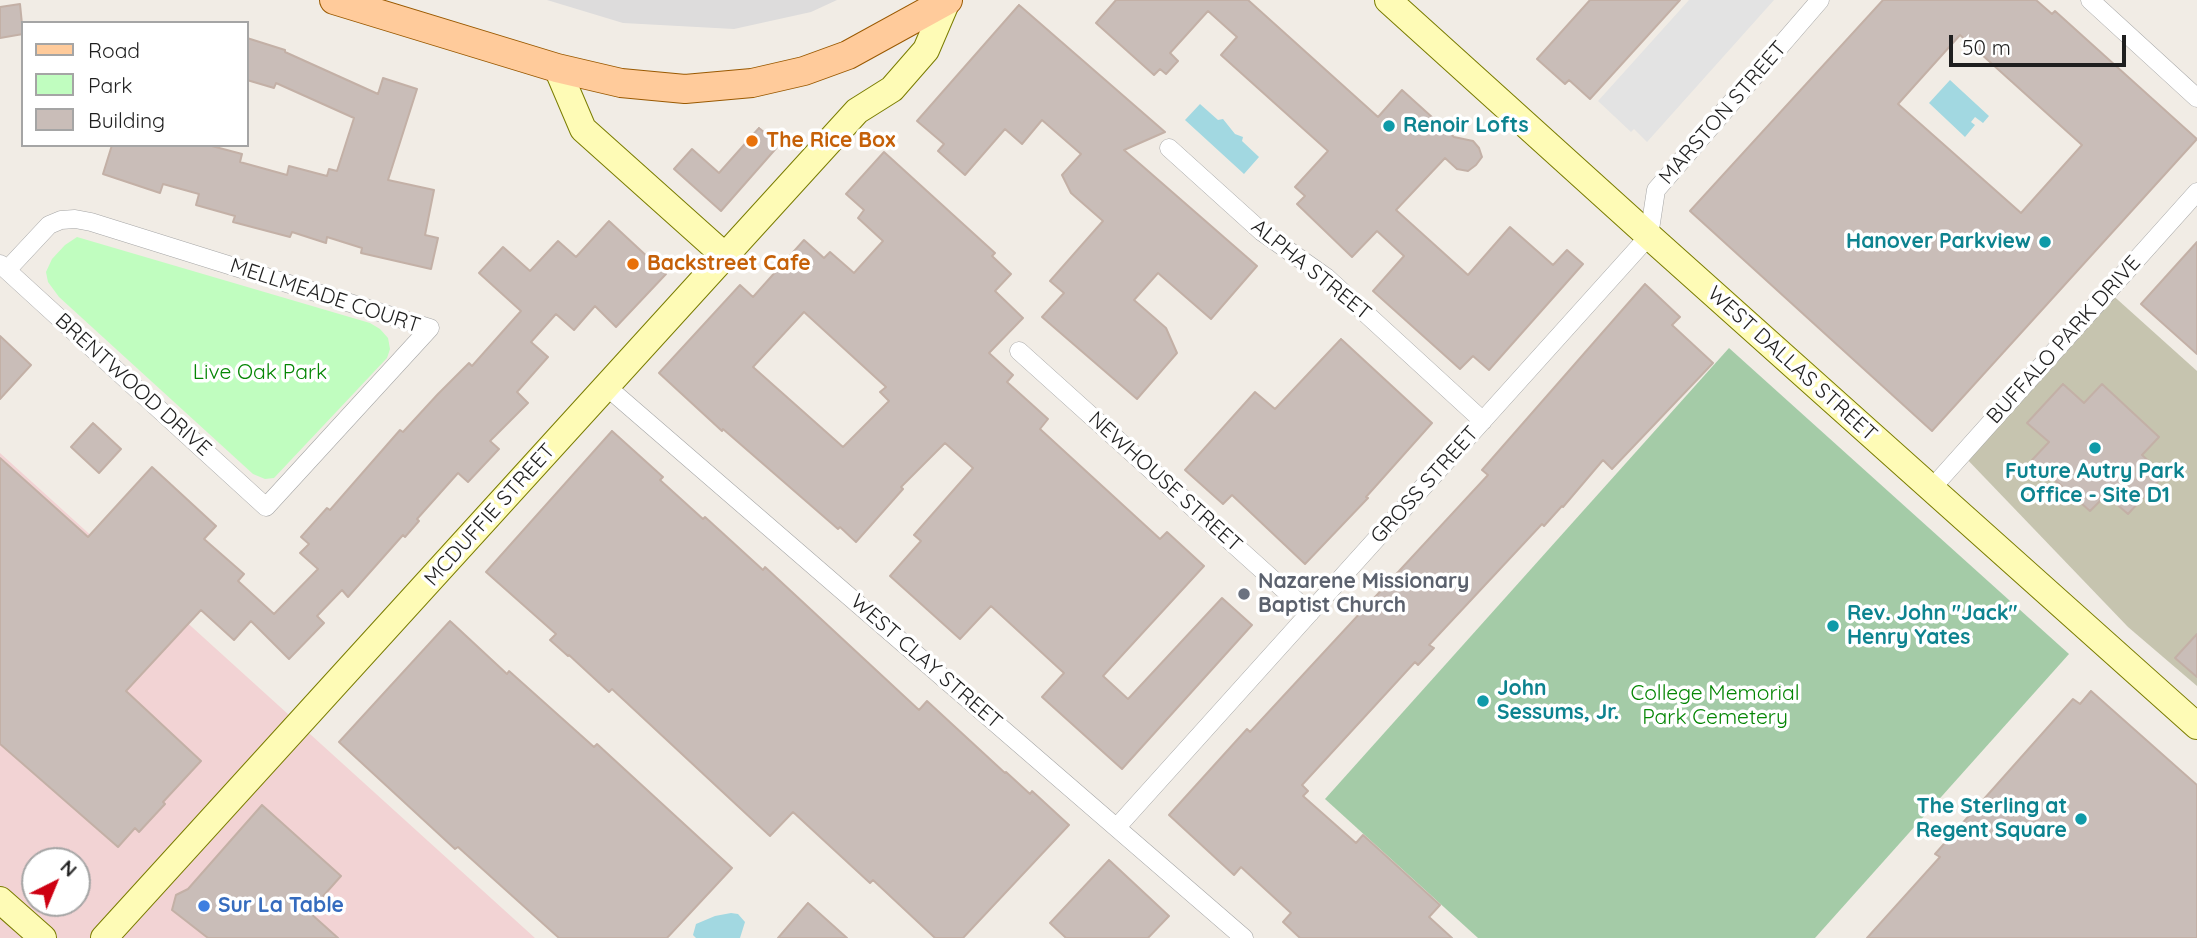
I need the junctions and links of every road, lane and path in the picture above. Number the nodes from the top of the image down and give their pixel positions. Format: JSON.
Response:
{"nodes":[{"id":1,"x":334,"y":0,"type":"edge"},
{"id":2,"x":948,"y":0,"type":"edge"},
{"id":3,"x":1388,"y":0,"type":"edge"},
{"id":4,"x":1820,"y":0,"type":"edge"},
{"id":5,"x":2090,"y":0,"type":"edge"},
{"id":6,"x":557,"y":68,"type":"junction"},
{"id":7,"x":2197,"y":98,"type":"edge"},
{"id":8,"x":1169,"y":148,"type":"dead end"},
{"id":9,"x":2197,"y":191,"type":"edge"},
{"id":10,"x":1649,"y":236,"type":"junction"},
{"id":11,"x":726,"y":257,"type":"junction"},
{"id":12,"x":3,"y":267,"type":"edge"},
{"id":13,"x":1020,"y":351,"type":"dead end"},
{"id":14,"x":607,"y":387,"type":"junction"},
{"id":15,"x":1483,"y":421,"type":"junction"},
{"id":16,"x":1932,"y":488,"type":"junction"},
{"id":17,"x":266,"y":507,"type":"joint"},
{"id":18,"x":1310,"y":613,"type":"junction"},
{"id":19,"x":2197,"y":726,"type":"edge"},
{"id":20,"x":1117,"y":827,"type":"junction"},
{"id":21,"x":0,"y":900,"type":"edge"},
{"id":22,"x":43,"y":938,"type":"edge"},
{"id":23,"x":104,"y":938,"type":"edge"},
{"id":24,"x":1244,"y":938,"type":"edge"}],
"edges":[{"from":1,"to":6,"type":"main road"},
{"from":2,"to":6,"type":"main road"},
{"from":2,"to":11,"type":"street","name":"MCDUFFIE STREET"},
{"from":3,"to":10,"type":"street","name":"WEST DALLAS STREET"},
{"from":4,"to":10,"type":"street","name":"MARSTON STREET"},
{"from":5,"to":7,"type":"street"},
{"from":6,"to":11,"type":"street"},
{"from":8,"to":15,"type":"street","name":"ALPHA STREET"},
{"from":9,"to":16,"type":"street","name":"BUFFALO PARK DRIVE"},
{"from":10,"to":15,"type":"street","name":"GROSS STREET"},
{"from":10,"to":16,"type":"street","name":"WEST DALLAS STREET"},
{"from":11,"to":14,"type":"street","name":"MCDUFFIE STREET"},
{"from":12,"to":17,"type":"street","name":"BRENTWOOD DRIVE"},
{"from":12,"to":17,"type":"street","name":"MELLMEADE COURT"},
{"from":13,"to":18,"type":"street","name":"NEWHOUSE STREET"},
{"from":14,"to":20,"type":"street","name":"WEST CLAY STREET"},
{"from":14,"to":23,"type":"street","name":"MCDUFFIE STREET"},
{"from":15,"to":18,"type":"street","name":"GROSS STREET"},
{"from":16,"to":19,"type":"street","name":"WEST DALLAS STREET"},
{"from":18,"to":20,"type":"street","name":"GROSS STREET"},
{"from":20,"to":24,"type":"street","name":"WEST CLAY STREET"},
{"from":21,"to":22,"type":"street"}]}
